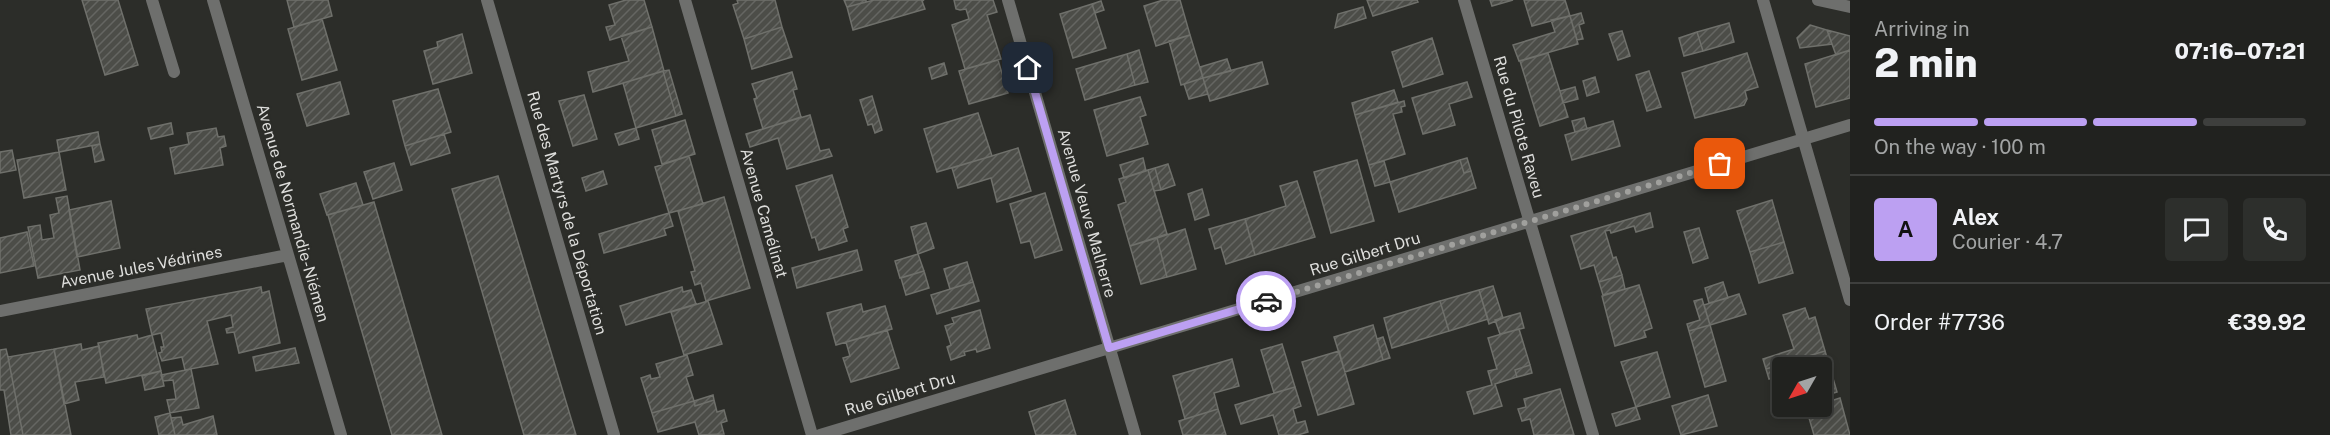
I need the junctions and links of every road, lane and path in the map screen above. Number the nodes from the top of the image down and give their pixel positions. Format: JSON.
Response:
{"nodes":[{"id":1,"x":152,"y":0,"type":"edge"},
{"id":2,"x":213,"y":0,"type":"edge"},
{"id":3,"x":488,"y":0,"type":"edge"},
{"id":4,"x":685,"y":0,"type":"edge"},
{"id":5,"x":1008,"y":0,"type":"edge"},
{"id":6,"x":1464,"y":0,"type":"edge"},
{"id":7,"x":1763,"y":0,"type":"edge"},
{"id":8,"x":1818,"y":0,"type":"edge"},
{"id":9,"x":1850,"y":7,"type":"edge"},
{"id":10,"x":174,"y":72,"type":"dead end"},
{"id":11,"x":1850,"y":125,"type":"edge"},
{"id":12,"x":1803,"y":139,"type":"junction"},
{"id":13,"x":1530,"y":221,"type":"junction"},
{"id":14,"x":288,"y":255,"type":"junction"},
{"id":15,"x":1850,"y":300,"type":"edge"},
{"id":16,"x":0,"y":311,"type":"edge"},
{"id":17,"x":1109,"y":348,"type":"junction"},
{"id":18,"x":341,"y":435,"type":"edge"},
{"id":19,"x":614,"y":435,"type":"edge"},
{"id":20,"x":812,"y":435,"type":"edge"},
{"id":21,"x":820,"y":435,"type":"edge"},
{"id":22,"x":1135,"y":435,"type":"edge"},
{"id":23,"x":1593,"y":435,"type":"edge"}],
"edges":[{"from":1,"to":10,"type":"street"},
{"from":2,"to":14,"type":"street","name":"Avenue de Normandie-Niémen"},
{"from":3,"to":19,"type":"street","name":"Rue des Martyrs de la Déportation"},
{"from":4,"to":20,"type":"street","name":"Avenue Camélinat"},
{"from":5,"to":17,"type":"street","name":"Avenue Veuve Malherre"},
{"from":6,"to":13,"type":"street","name":"Rue du Pilote Raveu"},
{"from":7,"to":12,"type":"street"},
{"from":8,"to":9,"type":"street"},
{"from":11,"to":12,"type":"street","name":"Rue Gilbert Dru"},
{"from":12,"to":13,"type":"street","name":"Rue Gilbert Dru"},
{"from":12,"to":15,"type":"street"},
{"from":13,"to":17,"type":"street","name":"Rue Gilbert Dru"},
{"from":13,"to":23,"type":"street","name":"Rue du Pilote Raveu"},
{"from":14,"to":16,"type":"street","name":"Avenue Jules Védrines"},
{"from":14,"to":18,"type":"street","name":"Avenue de Normandie-Niémen"},
{"from":17,"to":21,"type":"street","name":"Rue Gilbert Dru"},
{"from":17,"to":22,"type":"street","name":"Avenue Veuve Malherre"}]}
